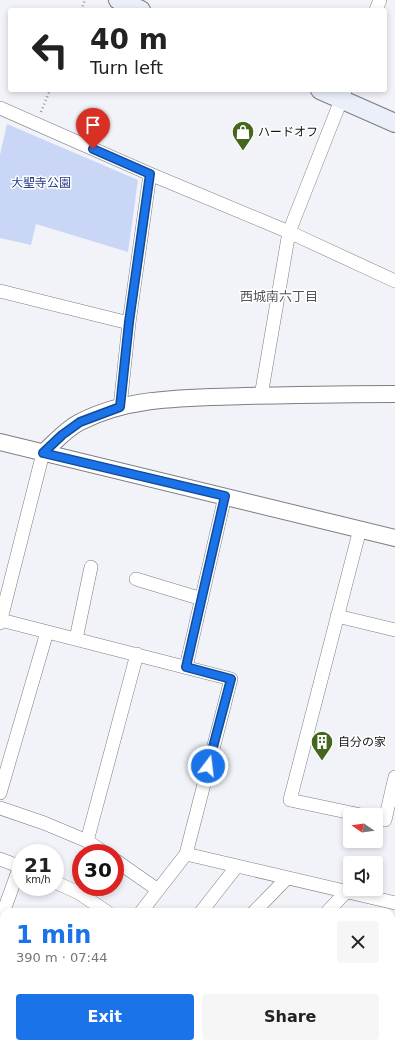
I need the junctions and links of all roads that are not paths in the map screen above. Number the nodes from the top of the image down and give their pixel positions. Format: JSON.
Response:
{"nodes":[{"id":1,"x":118,"y":0,"type":"edge"},
{"id":2,"x":136,"y":8,"type":"edge"},
{"id":3,"x":329,"y":92,"type":"edge"},
{"id":4,"x":343,"y":95,"type":"edge"},
{"id":5,"x":0,"y":108,"type":"edge"},
{"id":6,"x":395,"y":123,"type":"edge"},
{"id":7,"x":150,"y":174,"type":"junction"},
{"id":8,"x":289,"y":232,"type":"junction"},
{"id":9,"x":395,"y":281,"type":"edge"},
{"id":10,"x":0,"y":291,"type":"edge"},
{"id":11,"x":129,"y":322,"type":"junction"},
{"id":12,"x":395,"y":394,"type":"edge"},
{"id":13,"x":260,"y":396,"type":"junction"},
{"id":14,"x":120,"y":407,"type":"junction"},
{"id":15,"x":0,"y":442,"type":"edge"},
{"id":16,"x":43,"y":453,"type":"junction"},
{"id":17,"x":225,"y":496,"type":"junction"},
{"id":18,"x":360,"y":529,"type":"junction"},
{"id":19,"x":395,"y":538,"type":"edge"},
{"id":20,"x":91,"y":567,"type":"dead end"},
{"id":21,"x":6,"y":575,"type":"edge"},
{"id":22,"x":136,"y":579,"type":"dead end"},
{"id":23,"x":202,"y":599,"type":"junction"},
{"id":24,"x":337,"y":616,"type":"junction"},
{"id":25,"x":0,"y":621,"type":"edge"},
{"id":26,"x":395,"y":630,"type":"edge"},
{"id":27,"x":47,"y":632,"type":"junction"},
{"id":28,"x":76,"y":639,"type":"junction"},
{"id":29,"x":137,"y":654,"type":"junction"},
{"id":30,"x":186,"y":667,"type":"junction"},
{"id":31,"x":395,"y":778,"type":"edge"},
{"id":32,"x":0,"y":793,"type":"edge"},
{"id":33,"x":0,"y":808,"type":"edge"},
{"id":34,"x":343,"y":811,"type":"edge"},
{"id":35,"x":385,"y":820,"type":"edge"},
{"id":36,"x":87,"y":841,"type":"junction"},
{"id":37,"x":92,"y":844,"type":"edge"},
{"id":38,"x":186,"y":854,"type":"junction"},
{"id":39,"x":0,"y":859,"type":"edge"},
{"id":40,"x":12,"y":863,"type":"edge"},
{"id":41,"x":124,"y":866,"type":"edge"},
{"id":42,"x":237,"y":866,"type":"junction"},
{"id":43,"x":287,"y":878,"type":"junction"},
{"id":44,"x":64,"y":886,"type":"edge"},
{"id":45,"x":12,"y":888,"type":"edge"},
{"id":46,"x":158,"y":890,"type":"junction"},
{"id":47,"x":343,"y":891,"type":"edge"},
{"id":48,"x":343,"y":895,"type":"edge"},
{"id":49,"x":362,"y":896,"type":"edge"},
{"id":50,"x":395,"y":904,"type":"edge"},
{"id":51,"x":5,"y":908,"type":"edge"},
{"id":52,"x":101,"y":908,"type":"edge"},
{"id":53,"x":144,"y":908,"type":"edge"},
{"id":54,"x":204,"y":908,"type":"edge"},
{"id":55,"x":258,"y":908,"type":"edge"},
{"id":56,"x":331,"y":908,"type":"edge"}],
"edges":[{"from":1,"to":2,"type":"main road"},
{"from":3,"to":4,"type":"main road"},
{"from":4,"to":6,"type":"main road"},
{"from":4,"to":8,"type":"street"},
{"from":5,"to":7,"type":"street"},
{"from":7,"to":8,"type":"street"},
{"from":7,"to":11,"type":"street"},
{"from":8,"to":9,"type":"street"},
{"from":8,"to":13,"type":"street"},
{"from":10,"to":11,"type":"street"},
{"from":11,"to":14,"type":"street"},
{"from":12,"to":13,"type":"street"},
{"from":13,"to":14,"type":"street"},
{"from":14,"to":16,"type":"street"},
{"from":15,"to":16,"type":"street"},
{"from":16,"to":17,"type":"street"},
{"from":16,"to":21,"type":"street"},
{"from":17,"to":18,"type":"street"},
{"from":17,"to":23,"type":"street"},
{"from":18,"to":19,"type":"street"},
{"from":18,"to":24,"type":"street"},
{"from":20,"to":28,"type":"street"},
{"from":21,"to":25,"type":"street"},
{"from":22,"to":23,"type":"street"},
{"from":23,"to":30,"type":"street"},
{"from":24,"to":26,"type":"street"},
{"from":24,"to":34,"type":"street"},
{"from":25,"to":27,"type":"street"},
{"from":27,"to":28,"type":"street"},
{"from":27,"to":32,"type":"street"},
{"from":28,"to":29,"type":"street"},
{"from":29,"to":30,"type":"street"},
{"from":29,"to":36,"type":"street"},
{"from":30,"to":38,"type":"street"},
{"from":31,"to":35,"type":"street"},
{"from":33,"to":36,"type":"street"},
{"from":36,"to":37,"type":"street"},
{"from":38,"to":42,"type":"street"},
{"from":38,"to":46,"type":"street"},
{"from":39,"to":40,"type":"street"},
{"from":41,"to":46,"type":"street"},
{"from":42,"to":43,"type":"street"},
{"from":42,"to":54,"type":"street"},
{"from":43,"to":47,"type":"street"},
{"from":43,"to":55,"type":"street"},
{"from":44,"to":52,"type":"street"},
{"from":45,"to":51,"type":"street"},
{"from":46,"to":53,"type":"street"},
{"from":48,"to":56,"type":"street"},
{"from":49,"to":50,"type":"street"}]}
